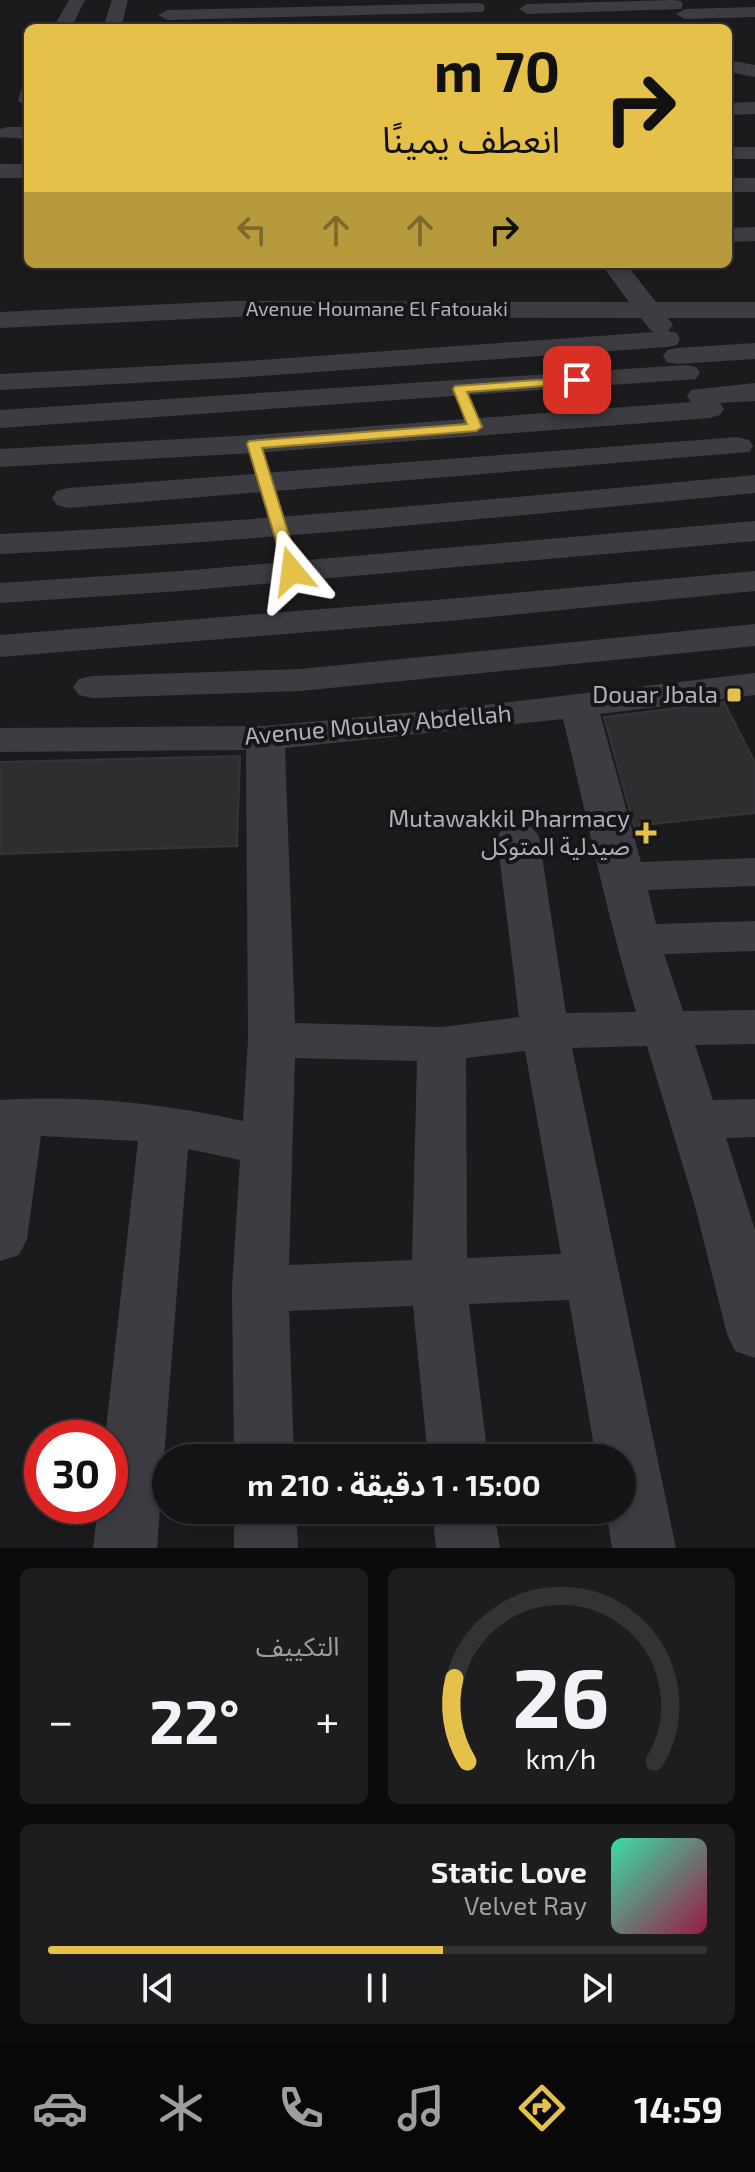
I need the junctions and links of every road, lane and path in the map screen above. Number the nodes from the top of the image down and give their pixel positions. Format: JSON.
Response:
{"nodes":[{"id":1,"x":77,"y":0,"type":"edge"},
{"id":2,"x":120,"y":0,"type":"edge"},
{"id":3,"x":250,"y":0,"type":"edge"},
{"id":4,"x":290,"y":0,"type":"edge"},
{"id":5,"x":525,"y":5,"type":"edge"},
{"id":6,"x":591,"y":5,"type":"edge"},
{"id":7,"x":631,"y":6,"type":"junction"},
{"id":8,"x":479,"y":14,"type":"edge"},
{"id":9,"x":170,"y":15,"type":"edge"},
{"id":10,"x":744,"y":15,"type":"edge"},
{"id":11,"x":685,"y":18,"type":"edge"},
{"id":12,"x":64,"y":24,"type":"edge"},
{"id":13,"x":113,"y":24,"type":"edge"},
{"id":14,"x":535,"y":24,"type":"edge"},
{"id":15,"x":646,"y":24,"type":"edge"},
{"id":16,"x":732,"y":68,"type":"edge"},
{"id":17,"x":755,"y":71,"type":"edge"},
{"id":18,"x":755,"y":91,"type":"edge"},
{"id":19,"x":732,"y":98,"type":"edge"},
{"id":20,"x":732,"y":100,"type":"edge"},
{"id":21,"x":755,"y":108,"type":"edge"},
{"id":22,"x":732,"y":153,"type":"edge"},
{"id":23,"x":755,"y":153,"type":"edge"},
{"id":24,"x":0,"y":156,"type":"edge"},
{"id":25,"x":24,"y":156,"type":"edge"},
{"id":26,"x":0,"y":171,"type":"edge"},
{"id":27,"x":24,"y":171,"type":"edge"},
{"id":28,"x":732,"y":185,"type":"edge"},
{"id":29,"x":755,"y":185,"type":"edge"},
{"id":30,"x":755,"y":234,"type":"edge"},
{"id":31,"x":732,"y":235,"type":"edge"},
{"id":32,"x":616,"y":268,"type":"edge"},
{"id":33,"x":755,"y":286,"type":"edge"},
{"id":34,"x":633,"y":287,"type":"junction"},
{"id":35,"x":233,"y":309,"type":"junction"},
{"id":36,"x":755,"y":310,"type":"edge"},
{"id":37,"x":167,"y":312,"type":"junction"},
{"id":38,"x":652,"y":312,"type":"junction"},
{"id":39,"x":102,"y":314,"type":"junction"},
{"id":40,"x":0,"y":320,"type":"edge"},
{"id":41,"x":755,"y":351,"type":"edge"},
{"id":42,"x":449,"y":354,"type":"junction"},
{"id":43,"x":21,"y":356,"type":"edge"},
{"id":44,"x":233,"y":370,"type":"junction"},
{"id":45,"x":176,"y":373,"type":"junction"},
{"id":46,"x":688,"y":375,"type":"junction"},
{"id":47,"x":102,"y":378,"type":"junction"},
{"id":48,"x":459,"y":389,"type":"junction"},
{"id":49,"x":755,"y":392,"type":"edge"},
{"id":50,"x":0,"y":419,"type":"edge"},
{"id":51,"x":476,"y":427,"type":"junction"},
{"id":52,"x":254,"y":444,"type":"junction"},
{"id":53,"x":745,"y":447,"type":"edge"},
{"id":54,"x":88,"y":453,"type":"junction"},
{"id":55,"x":0,"y":458,"type":"edge"},
{"id":56,"x":267,"y":484,"type":"junction"},
{"id":57,"x":755,"y":484,"type":"edge"},
{"id":58,"x":68,"y":498,"type":"junction"},
{"id":59,"x":279,"y":526,"type":"junction"},
{"id":60,"x":755,"y":531,"type":"edge"},
{"id":61,"x":44,"y":543,"type":"junction"},
{"id":62,"x":0,"y":544,"type":"edge"},
{"id":63,"x":305,"y":570,"type":"junction"},
{"id":64,"x":755,"y":581,"type":"edge"},
{"id":65,"x":9,"y":592,"type":"edge"},
{"id":66,"x":334,"y":619,"type":"junction"},
{"id":67,"x":0,"y":627,"type":"edge"},
{"id":68,"x":755,"y":635,"type":"edge"},
{"id":69,"x":0,"y":646,"type":"edge"},
{"id":70,"x":755,"y":684,"type":"edge"},
{"id":71,"x":92,"y":687,"type":"dead end"},
{"id":72,"x":578,"y":705,"type":"junction"},
{"id":73,"x":265,"y":738,"type":"junction"},
{"id":74,"x":0,"y":740,"type":"edge"},
{"id":75,"x":518,"y":837,"type":"dead end"},
{"id":76,"x":755,"y":872,"type":"edge"},
{"id":77,"x":624,"y":877,"type":"junction"},
{"id":78,"x":755,"y":936,"type":"edge"},
{"id":79,"x":637,"y":940,"type":"junction"},
{"id":80,"x":755,"y":1027,"type":"edge"},
{"id":81,"x":664,"y":1029,"type":"junction"},
{"id":82,"x":545,"y":1031,"type":"junction"},
{"id":83,"x":272,"y":1040,"type":"junction"},
{"id":84,"x":442,"y":1044,"type":"junction"},
{"id":85,"x":9,"y":1118,"type":"edge"},
{"id":86,"x":755,"y":1118,"type":"edge"},
{"id":87,"x":694,"y":1120,"type":"junction"},
{"id":88,"x":165,"y":1123,"type":"junction"},
{"id":89,"x":266,"y":1146,"type":"junction"},
{"id":90,"x":739,"y":1206,"type":"edge"},
{"id":91,"x":0,"y":1239,"type":"edge"},
{"id":92,"x":592,"y":1276,"type":"junction"},
{"id":93,"x":439,"y":1283,"type":"junction"},
{"id":94,"x":260,"y":1289,"type":"junction"},
{"id":95,"x":755,"y":1334,"type":"edge"},
{"id":96,"x":264,"y":1444,"type":"edge"},
{"id":97,"x":456,"y":1444,"type":"edge"},
{"id":98,"x":265,"y":1524,"type":"edge"},
{"id":99,"x":465,"y":1524,"type":"edge"},
{"id":100,"x":125,"y":1548,"type":"edge"},
{"id":101,"x":266,"y":1548,"type":"edge"},
{"id":102,"x":468,"y":1548,"type":"edge"},
{"id":103,"x":644,"y":1548,"type":"edge"}],
"edges":[{"from":1,"to":12,"type":"street"},
{"from":2,"to":13,"type":"street"},
{"from":3,"to":4,"type":"street"},
{"from":3,"to":9,"type":"street"},
{"from":5,"to":6,"type":"street"},
{"from":5,"to":14,"type":"street"},
{"from":6,"to":7,"type":"street"},
{"from":7,"to":11,"type":"street"},
{"from":7,"to":15,"type":"street"},
{"from":8,"to":9,"type":"street"},
{"from":10,"to":11,"type":"street"},
{"from":16,"to":17,"type":"street"},
{"from":18,"to":19,"type":"street"},
{"from":20,"to":21,"type":"street"},
{"from":22,"to":23,"type":"street"},
{"from":24,"to":25,"type":"street"},
{"from":26,"to":27,"type":"street"},
{"from":28,"to":29,"type":"street"},
{"from":30,"to":31,"type":"street"},
{"from":32,"to":34,"type":"street"},
{"from":33,"to":34,"type":"street"},
{"from":34,"to":38,"type":"street"},
{"from":35,"to":37,"type":"street","name":"Avenue Houmane El Fatouaki"},
{"from":35,"to":38,"type":"street","name":"Avenue Houmane El Fatouaki"},
{"from":35,"to":44,"type":"street"},
{"from":36,"to":38,"type":"street","name":"Avenue Houmane El Fatouaki"},
{"from":37,"to":39,"type":"street","name":"Avenue Houmane El Fatouaki"},
{"from":37,"to":45,"type":"street"},
{"from":38,"to":46,"type":"street"},
{"from":39,"to":43,"type":"street","name":"Avenue Houmane El Fatouaki"},
{"from":39,"to":47,"type":"street"},
{"from":40,"to":43,"type":"street","name":"Avenue Houmane El Fatouaki"},
{"from":41,"to":46,"type":"street"},
{"from":42,"to":44,"type":"street"},
{"from":42,"to":46,"type":"street"},
{"from":42,"to":48,"type":"street"},
{"from":43,"to":47,"type":"street"},
{"from":44,"to":45,"type":"street"},
{"from":45,"to":47,"type":"street"},
{"from":46,"to":48,"type":"street"},
{"from":46,"to":49,"type":"street"},
{"from":46,"to":51,"type":"street"},
{"from":46,"to":53,"type":"street"},
{"from":48,"to":50,"type":"street"},
{"from":48,"to":51,"type":"street"},
{"from":51,"to":52,"type":"street"},
{"from":52,"to":54,"type":"street"},
{"from":52,"to":56,"type":"street"},
{"from":53,"to":56,"type":"street"},
{"from":54,"to":55,"type":"street"},
{"from":54,"to":58,"type":"street"},
{"from":56,"to":58,"type":"street"},
{"from":56,"to":59,"type":"street"},
{"from":57,"to":59,"type":"street"},
{"from":58,"to":61,"type":"street"},
{"from":59,"to":61,"type":"street"},
{"from":59,"to":63,"type":"street"},
{"from":60,"to":63,"type":"street"},
{"from":61,"to":62,"type":"street"},
{"from":61,"to":65,"type":"street"},
{"from":63,"to":65,"type":"street"},
{"from":63,"to":66,"type":"street"},
{"from":64,"to":66,"type":"street"},
{"from":65,"to":67,"type":"street"},
{"from":66,"to":69,"type":"street"},
{"from":68,"to":71,"type":"street"},
{"from":70,"to":72,"type":"street","name":"Avenue Moulay Abdellah"},
{"from":72,"to":73,"type":"street","name":"Avenue Moulay Abdellah"},
{"from":72,"to":77,"type":"street"},
{"from":73,"to":74,"type":"street","name":"Avenue Moulay Abdellah"},
{"from":73,"to":83,"type":"street"},
{"from":75,"to":82,"type":"street"},
{"from":76,"to":77,"type":"street"},
{"from":77,"to":79,"type":"street"},
{"from":78,"to":79,"type":"street"},
{"from":79,"to":81,"type":"street"},
{"from":80,"to":81,"type":"street"},
{"from":81,"to":82,"type":"street"},
{"from":81,"to":87,"type":"street"},
{"from":82,"to":84,"type":"street"},
{"from":82,"to":92,"type":"street"},
{"from":83,"to":84,"type":"street"},
{"from":83,"to":89,"type":"street"},
{"from":84,"to":93,"type":"street"},
{"from":85,"to":88,"type":"street"},
{"from":85,"to":91,"type":"street"},
{"from":86,"to":87,"type":"street"},
{"from":87,"to":90,"type":"street"},
{"from":88,"to":89,"type":"street"},
{"from":88,"to":100,"type":"street"},
{"from":89,"to":94,"type":"street"},
{"from":90,"to":95,"type":"street"},
{"from":92,"to":93,"type":"street"},
{"from":92,"to":103,"type":"street"},
{"from":93,"to":94,"type":"street"},
{"from":93,"to":97,"type":"street"},
{"from":94,"to":96,"type":"street"},
{"from":98,"to":101,"type":"street"},
{"from":99,"to":102,"type":"street"}]}
